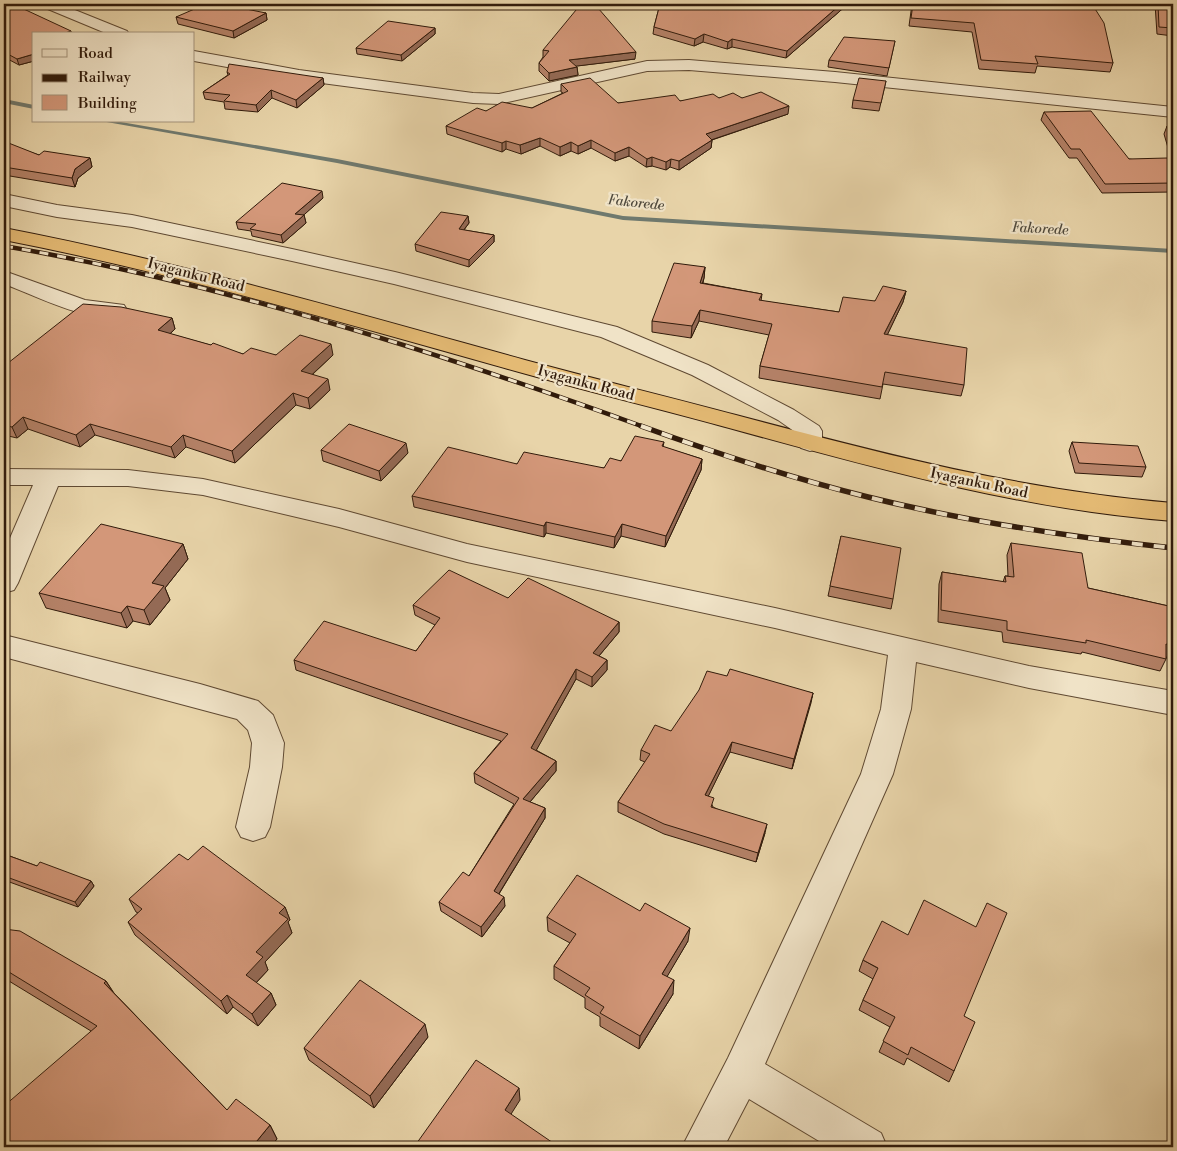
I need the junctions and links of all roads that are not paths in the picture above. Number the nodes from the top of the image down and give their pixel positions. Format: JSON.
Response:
{"nodes":[{"id":1,"x":48,"y":4,"type":"edge"},
{"id":2,"x":117,"y":32,"type":"edge"},
{"id":3,"x":195,"y":56,"type":"edge"},
{"id":4,"x":1173,"y":112,"type":"edge"},
{"id":5,"x":4,"y":200,"type":"edge"},
{"id":6,"x":4,"y":234,"type":"edge"},
{"id":7,"x":4,"y":277,"type":"edge"},
{"id":8,"x":134,"y":312,"type":"edge"},
{"id":9,"x":810,"y":443,"type":"junction"},
{"id":10,"x":4,"y":477,"type":"edge"},
{"id":11,"x":49,"y":478,"type":"junction"},
{"id":12,"x":1173,"y":512,"type":"edge"},
{"id":13,"x":4,"y":584,"type":"edge"},
{"id":14,"x":4,"y":646,"type":"edge"},
{"id":15,"x":903,"y":649,"type":"junction"},
{"id":16,"x":1173,"y":704,"type":"edge"},
{"id":17,"x":253,"y":827,"type":"dead end"},
{"id":18,"x":742,"y":1072,"type":"junction"},
{"id":19,"x":702,"y":1147,"type":"edge"},
{"id":20,"x":867,"y":1147,"type":"edge"}],
"edges":[{"from":1,"to":2,"type":"street"},
{"from":3,"to":4,"type":"street"},
{"from":5,"to":9,"type":"street"},
{"from":6,"to":9,"type":"highway","name":"Iyaganku Road"},
{"from":7,"to":8,"type":"street"},
{"from":9,"to":12,"type":"highway","name":"Iyaganku Road"},
{"from":10,"to":11,"type":"street"},
{"from":11,"to":13,"type":"street"},
{"from":11,"to":15,"type":"street"},
{"from":14,"to":17,"type":"street"},
{"from":15,"to":16,"type":"street"},
{"from":15,"to":18,"type":"street"},
{"from":18,"to":19,"type":"street"},
{"from":18,"to":20,"type":"street"}]}
